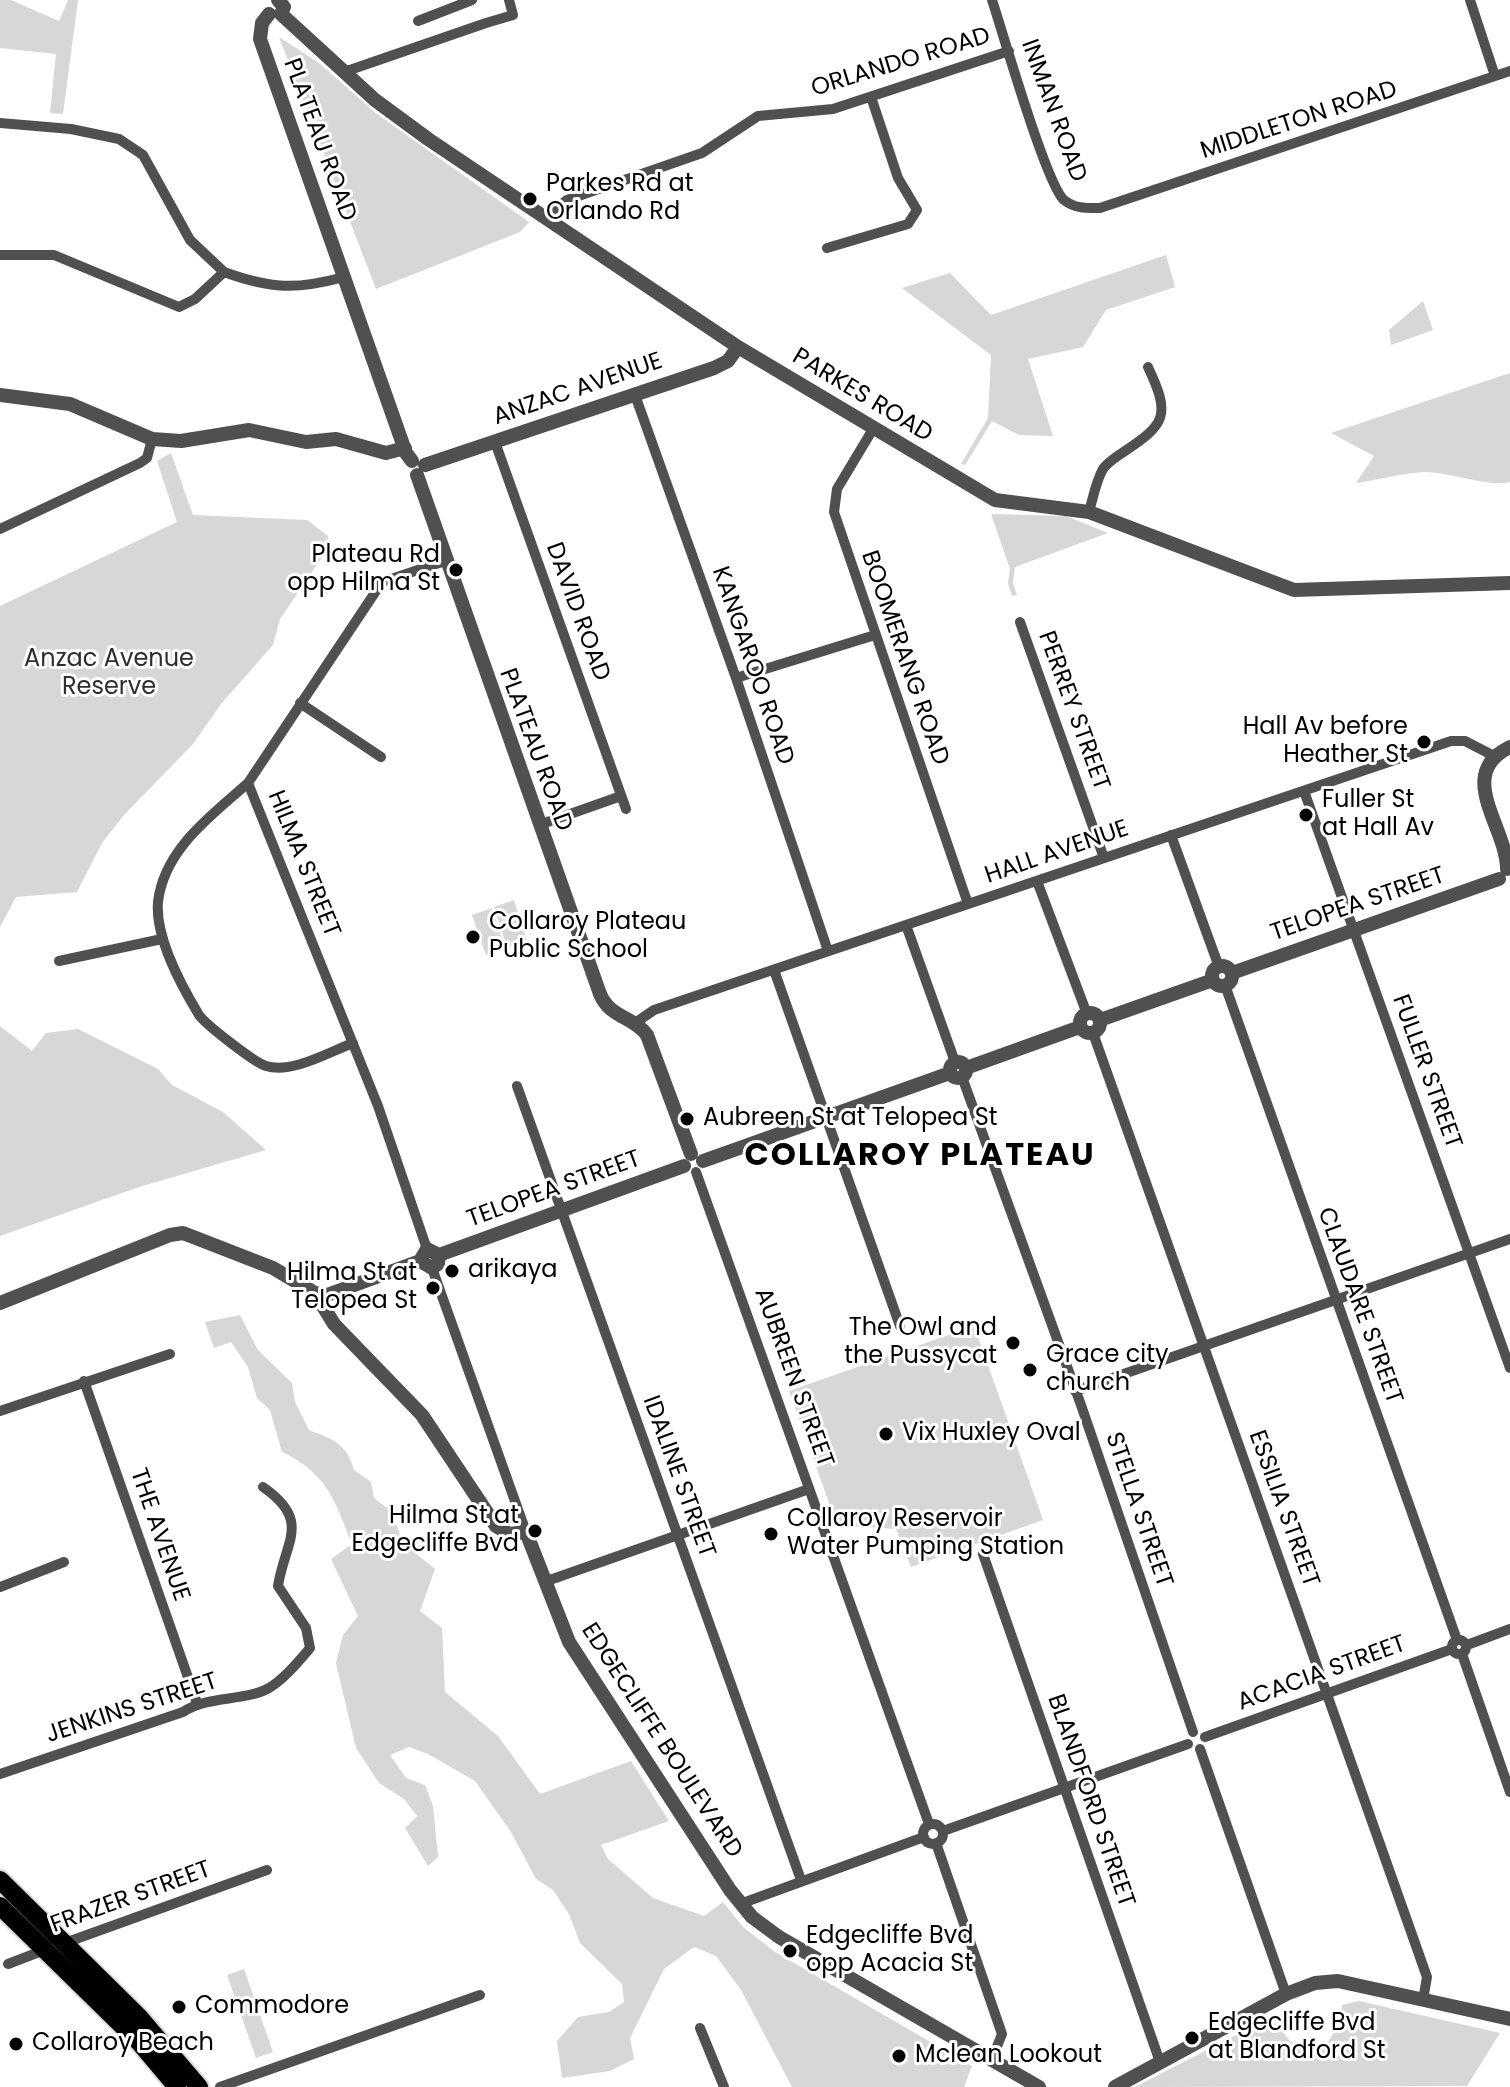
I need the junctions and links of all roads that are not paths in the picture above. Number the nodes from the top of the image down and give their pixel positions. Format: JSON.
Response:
{"nodes":[{"id":1,"x":472,"y":0,"type":"edge"},
{"id":2,"x":509,"y":0,"type":"edge"},
{"id":3,"x":992,"y":0,"type":"edge"},
{"id":4,"x":1470,"y":0,"type":"edge"},
{"id":5,"x":273,"y":5,"type":"edge"},
{"id":6,"x":418,"y":21,"type":"dead end"},
{"id":7,"x":1009,"y":51,"type":"junction"},
{"id":8,"x":1510,"y":71,"type":"edge"},
{"id":9,"x":344,"y":72,"type":"junction"},
{"id":10,"x":1495,"y":76,"type":"junction"},
{"id":11,"x":871,"y":97,"type":"junction"},
{"id":12,"x":0,"y":123,"type":"edge"},
{"id":13,"x":1100,"y":208,"type":"joint"},
{"id":14,"x":544,"y":218,"type":"junction"},
{"id":15,"x":827,"y":248,"type":"dead end"},
{"id":16,"x":0,"y":255,"type":"edge"},
{"id":17,"x":224,"y":272,"type":"junction"},
{"id":18,"x":344,"y":277,"type":"junction"},
{"id":19,"x":738,"y":347,"type":"junction"},
{"id":20,"x":1148,"y":367,"type":"dead end"},
{"id":21,"x":0,"y":395,"type":"edge"},
{"id":22,"x":635,"y":395,"type":"junction"},
{"id":23,"x":873,"y":429,"type":"junction"},
{"id":24,"x":152,"y":439,"type":"junction"},
{"id":25,"x":495,"y":442,"type":"junction"},
{"id":26,"x":415,"y":462,"type":"junction"},
{"id":27,"x":1089,"y":512,"type":"junction"},
{"id":28,"x":0,"y":529,"type":"edge"},
{"id":29,"x":445,"y":561,"type":"junction"},
{"id":30,"x":1510,"y":583,"type":"edge"},
{"id":31,"x":1020,"y":622,"type":"dead end"},
{"id":32,"x":875,"y":635,"type":"junction"},
{"id":33,"x":736,"y":678,"type":"junction"},
{"id":34,"x":300,"y":703,"type":"junction"},
{"id":35,"x":1510,"y":747,"type":"edge"},
{"id":36,"x":1494,"y":756,"type":"junction"},
{"id":37,"x":381,"y":757,"type":"dead end"},
{"id":38,"x":248,"y":783,"type":"junction"},
{"id":39,"x":1304,"y":791,"type":"junction"},
{"id":40,"x":621,"y":796,"type":"junction"},
{"id":41,"x":626,"y":809,"type":"dead end"},
{"id":42,"x":539,"y":825,"type":"junction"},
{"id":43,"x":1171,"y":835,"type":"junction"},
{"id":44,"x":1104,"y":858,"type":"junction"},
{"id":45,"x":1507,"y":875,"type":"edge"},
{"id":46,"x":1037,"y":881,"type":"junction"},
{"id":47,"x":968,"y":904,"type":"junction"},
{"id":48,"x":906,"y":925,"type":"junction"},
{"id":49,"x":1354,"y":929,"type":"junction"},
{"id":50,"x":162,"y":939,"type":"junction"},
{"id":51,"x":828,"y":951,"type":"junction"},
{"id":52,"x":59,"y":961,"type":"dead end"},
{"id":53,"x":774,"y":970,"type":"junction"},
{"id":54,"x":1222,"y":976,"type":"junction"},
{"id":55,"x":635,"y":1023,"type":"junction"},
{"id":56,"x":1090,"y":1023,"type":"junction"},
{"id":57,"x":353,"y":1043,"type":"junction"},
{"id":58,"x":958,"y":1070,"type":"junction"},
{"id":59,"x":517,"y":1086,"type":"dead end"},
{"id":60,"x":826,"y":1117,"type":"junction"},
{"id":61,"x":694,"y":1163,"type":"junction"},
{"id":62,"x":561,"y":1211,"type":"junction"},
{"id":63,"x":1510,"y":1239,"type":"edge"},
{"id":64,"x":1470,"y":1254,"type":"junction"},
{"id":65,"x":429,"y":1258,"type":"junction"},
{"id":66,"x":315,"y":1293,"type":"junction"},
{"id":67,"x":1336,"y":1301,"type":"junction"},
{"id":68,"x":0,"y":1303,"type":"edge"},
{"id":69,"x":900,"y":1326,"type":"dead end"},
{"id":70,"x":1204,"y":1348,"type":"junction"},
{"id":71,"x":170,"y":1354,"type":"dead end"},
{"id":72,"x":1510,"y":1368,"type":"edge"},
{"id":73,"x":84,"y":1381,"type":"junction"},
{"id":74,"x":1075,"y":1391,"type":"junction"},
{"id":75,"x":0,"y":1411,"type":"edge"},
{"id":76,"x":263,"y":1487,"type":"dead end"},
{"id":77,"x":809,"y":1489,"type":"junction"},
{"id":78,"x":526,"y":1532,"type":"junction"},
{"id":79,"x":678,"y":1535,"type":"junction"},
{"id":80,"x":983,"y":1554,"type":"dead end"},
{"id":81,"x":64,"y":1562,"type":"dead end"},
{"id":82,"x":544,"y":1582,"type":"junction"},
{"id":83,"x":0,"y":1587,"type":"edge"},
{"id":84,"x":1510,"y":1629,"type":"edge"},
{"id":85,"x":1459,"y":1647,"type":"junction"},
{"id":86,"x":1328,"y":1695,"type":"junction"},
{"id":87,"x":197,"y":1703,"type":"junction"},
{"id":88,"x":1193,"y":1732,"type":"junction"},
{"id":89,"x":1205,"y":1737,"type":"junction"},
{"id":90,"x":1188,"y":1744,"type":"junction"},
{"id":91,"x":1200,"y":1749,"type":"junction"},
{"id":92,"x":0,"y":1774,"type":"edge"},
{"id":93,"x":1063,"y":1787,"type":"junction"},
{"id":94,"x":1510,"y":1792,"type":"edge"},
{"id":95,"x":929,"y":1824,"type":"junction"},
{"id":96,"x":943,"y":1831,"type":"junction"},
{"id":97,"x":924,"y":1837,"type":"junction"},
{"id":98,"x":936,"y":1843,"type":"junction"},
{"id":99,"x":267,"y":1870,"type":"dead end"},
{"id":100,"x":0,"y":1880,"type":"edge"},
{"id":101,"x":801,"y":1880,"type":"junction"},
{"id":102,"x":740,"y":1904,"type":"junction"},
{"id":103,"x":0,"y":1906,"type":"edge"},
{"id":104,"x":64,"y":1943,"type":"junction"},
{"id":105,"x":45,"y":1950,"type":"junction"},
{"id":106,"x":8,"y":1964,"type":"dead end"},
{"id":107,"x":1286,"y":1994,"type":"junction"},
{"id":108,"x":480,"y":1995,"type":"dead end"},
{"id":109,"x":1423,"y":2000,"type":"junction"},
{"id":110,"x":1510,"y":2019,"type":"edge"},
{"id":111,"x":700,"y":2028,"type":"dead end"},
{"id":112,"x":992,"y":2059,"type":"junction"},
{"id":113,"x":1160,"y":2062,"type":"junction"},
{"id":114,"x":177,"y":2087,"type":"edge"},
{"id":115,"x":199,"y":2087,"type":"edge"},
{"id":116,"x":220,"y":2087,"type":"edge"},
{"id":117,"x":724,"y":2087,"type":"edge"},
{"id":118,"x":1039,"y":2087,"type":"edge"},
{"id":119,"x":1115,"y":2087,"type":"edge"}],
"edges":[{"from":1,"to":6,"type":"street"},
{"from":2,"to":9,"type":"street"},
{"from":3,"to":7,"type":"street","name":"INMAN ROAD"},
{"from":4,"to":10,"type":"street"},
{"from":5,"to":9,"type":"street","name":"PARKES ROAD"},
{"from":5,"to":18,"type":"street","name":"PLATEAU ROAD"},
{"from":7,"to":11,"type":"street","name":"ORLANDO ROAD"},
{"from":7,"to":13,"type":"street","name":"INMAN ROAD"},
{"from":8,"to":10,"type":"street","name":"MIDDLETON ROAD"},
{"from":9,"to":14,"type":"street","name":"PARKES ROAD"},
{"from":10,"to":13,"type":"street","name":"MIDDLETON ROAD"},
{"from":11,"to":14,"type":"street","name":"ORLANDO ROAD"},
{"from":11,"to":15,"type":"street"},
{"from":12,"to":17,"type":"street"},
{"from":14,"to":19,"type":"street","name":"PARKES ROAD"},
{"from":16,"to":17,"type":"street"},
{"from":17,"to":18,"type":"street"},
{"from":18,"to":26,"type":"street","name":"PLATEAU ROAD"},
{"from":19,"to":22,"type":"street","name":"ANZAC AVENUE"},
{"from":19,"to":23,"type":"street","name":"PARKES ROAD"},
{"from":20,"to":27,"type":"street"},
{"from":21,"to":24,"type":"street","name":"ANZAC AVENUE"},
{"from":22,"to":25,"type":"street","name":"ANZAC AVENUE"},
{"from":22,"to":33,"type":"street","name":"KANGAROO ROAD"},
{"from":23,"to":27,"type":"street","name":"PARKES ROAD"},
{"from":23,"to":32,"type":"street","name":"BOOMERANG ROAD"},
{"from":24,"to":26,"type":"street","name":"ANZAC AVENUE"},
{"from":24,"to":28,"type":"street"},
{"from":25,"to":26,"type":"street","name":"ANZAC AVENUE"},
{"from":25,"to":40,"type":"street","name":"DAVID ROAD"},
{"from":26,"to":29,"type":"street","name":"PLATEAU ROAD"},
{"from":27,"to":30,"type":"street","name":"PARKES ROAD"},
{"from":29,"to":34,"type":"street","name":"HILMA STREET"},
{"from":29,"to":42,"type":"street","name":"PLATEAU ROAD"},
{"from":31,"to":44,"type":"street","name":"PERREY STREET"},
{"from":32,"to":33,"type":"street"},
{"from":32,"to":47,"type":"street","name":"BOOMERANG ROAD"},
{"from":33,"to":51,"type":"street","name":"KANGAROO ROAD"},
{"from":34,"to":37,"type":"street"},
{"from":34,"to":38,"type":"street","name":"HILMA STREET"},
{"from":35,"to":36,"type":"street"},
{"from":36,"to":39,"type":"street","name":"HALL AVENUE"},
{"from":36,"to":45,"type":"street"},
{"from":38,"to":50,"type":"street"},
{"from":38,"to":57,"type":"street","name":"HILMA STREET"},
{"from":39,"to":43,"type":"street","name":"HALL AVENUE"},
{"from":39,"to":49,"type":"street","name":"FULLER STREET"},
{"from":40,"to":41,"type":"street","name":"DAVID ROAD"},
{"from":40,"to":42,"type":"street"},
{"from":42,"to":55,"type":"street","name":"PLATEAU ROAD"},
{"from":43,"to":44,"type":"street","name":"HALL AVENUE"},
{"from":43,"to":54,"type":"street","name":"CLAUDARE STREET"},
{"from":44,"to":46,"type":"street","name":"HALL AVENUE"},
{"from":45,"to":49,"type":"street","name":"TELOPEA STREET"},
{"from":46,"to":47,"type":"street","name":"HALL AVENUE"},
{"from":46,"to":56,"type":"street","name":"ESSILIA STREET"},
{"from":47,"to":48,"type":"street","name":"HALL AVENUE"},
{"from":48,"to":51,"type":"street","name":"HALL AVENUE"},
{"from":48,"to":58,"type":"street","name":"STELLA STREET"},
{"from":49,"to":54,"type":"street","name":"TELOPEA STREET"},
{"from":49,"to":64,"type":"street","name":"FULLER STREET"},
{"from":50,"to":52,"type":"street"},
{"from":50,"to":57,"type":"street"},
{"from":51,"to":53,"type":"street","name":"HALL AVENUE"},
{"from":53,"to":55,"type":"street","name":"HALL AVENUE"},
{"from":53,"to":60,"type":"street"},
{"from":54,"to":56,"type":"street","name":"TELOPEA STREET"},
{"from":54,"to":67,"type":"street","name":"CLAUDARE STREET"},
{"from":55,"to":61,"type":"street","name":"AUBREEN STREET"},
{"from":56,"to":58,"type":"street","name":"TELOPEA STREET"},
{"from":56,"to":70,"type":"street","name":"ESSILIA STREET"},
{"from":57,"to":65,"type":"street","name":"HILMA STREET"},
{"from":58,"to":60,"type":"street","name":"TELOPEA STREET"},
{"from":58,"to":74,"type":"street","name":"STELLA STREET"},
{"from":59,"to":62,"type":"street","name":"IDALINE STREET"},
{"from":60,"to":61,"type":"street","name":"TELOPEA STREET"},
{"from":60,"to":69,"type":"street"},
{"from":61,"to":62,"type":"street","name":"TELOPEA STREET"},
{"from":61,"to":77,"type":"street","name":"AUBREEN STREET"},
{"from":62,"to":65,"type":"street","name":"TELOPEA STREET"},
{"from":62,"to":79,"type":"street","name":"IDALINE STREET"},
{"from":63,"to":64,"type":"street"},
{"from":64,"to":67,"type":"street"},
{"from":64,"to":72,"type":"street","name":"FULLER STREET"},
{"from":65,"to":66,"type":"street","name":"TELOPEA STREET"},
{"from":65,"to":78,"type":"street","name":"HILMA STREET"},
{"from":66,"to":68,"type":"street"},
{"from":66,"to":78,"type":"street"},
{"from":67,"to":70,"type":"street"},
{"from":67,"to":85,"type":"street","name":"CLAUDARE STREET"},
{"from":70,"to":74,"type":"street"},
{"from":70,"to":86,"type":"street","name":"ESSILIA STREET"},
{"from":71,"to":73,"type":"street"},
{"from":73,"to":75,"type":"street"},
{"from":73,"to":87,"type":"street","name":"THE AVENUE"},
{"from":74,"to":88,"type":"street","name":"STELLA STREET"},
{"from":76,"to":87,"type":"street","name":"JENKINS STREET"},
{"from":77,"to":79,"type":"street"},
{"from":77,"to":95,"type":"street","name":"AUBREEN STREET"},
{"from":78,"to":82,"type":"street","name":"EDGECLIFFE BOULEVARD"},
{"from":79,"to":82,"type":"street"},
{"from":79,"to":101,"type":"street","name":"IDALINE STREET"},
{"from":80,"to":93,"type":"street","name":"BLANDFORD STREET"},
{"from":81,"to":83,"type":"street"},
{"from":82,"to":102,"type":"street","name":"EDGECLIFFE BOULEVARD"},
{"from":84,"to":85,"type":"street","name":"ACACIA STREET"},
{"from":85,"to":86,"type":"street","name":"ACACIA STREET"},
{"from":85,"to":94,"type":"street","name":"CLAUDARE STREET"},
{"from":86,"to":89,"type":"street","name":"ACACIA STREET"},
{"from":86,"to":109,"type":"street","name":"ESSILIA STREET"},
{"from":87,"to":92,"type":"street","name":"JENKINS STREET"},
{"from":88,"to":89,"type":"street"},
{"from":88,"to":90,"type":"street"},
{"from":89,"to":91,"type":"street"},
{"from":90,"to":91,"type":"street"},
{"from":90,"to":93,"type":"street"},
{"from":91,"to":107,"type":"street"},
{"from":93,"to":96,"type":"street"},
{"from":93,"to":113,"type":"street","name":"BLANDFORD STREET"},
{"from":95,"to":96,"type":"street"},
{"from":95,"to":97,"type":"street"},
{"from":96,"to":98,"type":"street"},
{"from":97,"to":98,"type":"street"},
{"from":97,"to":101,"type":"street"},
{"from":98,"to":112,"type":"street"},
{"from":99,"to":104,"type":"street","name":"FRAZER STREET"},
{"from":100,"to":104,"type":"highway"},
{"from":101,"to":102,"type":"street"},
{"from":102,"to":112,"type":"street","name":"EDGECLIFFE BOULEVARD"},
{"from":103,"to":105,"type":"highway"},
{"from":104,"to":105,"type":"street","name":"FRAZER STREET"},
{"from":104,"to":115,"type":"highway"},
{"from":105,"to":106,"type":"street","name":"FRAZER STREET"},
{"from":105,"to":114,"type":"highway"},
{"from":107,"to":109,"type":"street"},
{"from":107,"to":113,"type":"street"},
{"from":108,"to":116,"type":"street"},
{"from":109,"to":110,"type":"street"},
{"from":111,"to":117,"type":"street"},
{"from":112,"to":118,"type":"street","name":"EDGECLIFFE BOULEVARD"},
{"from":113,"to":119,"type":"street"}]}
